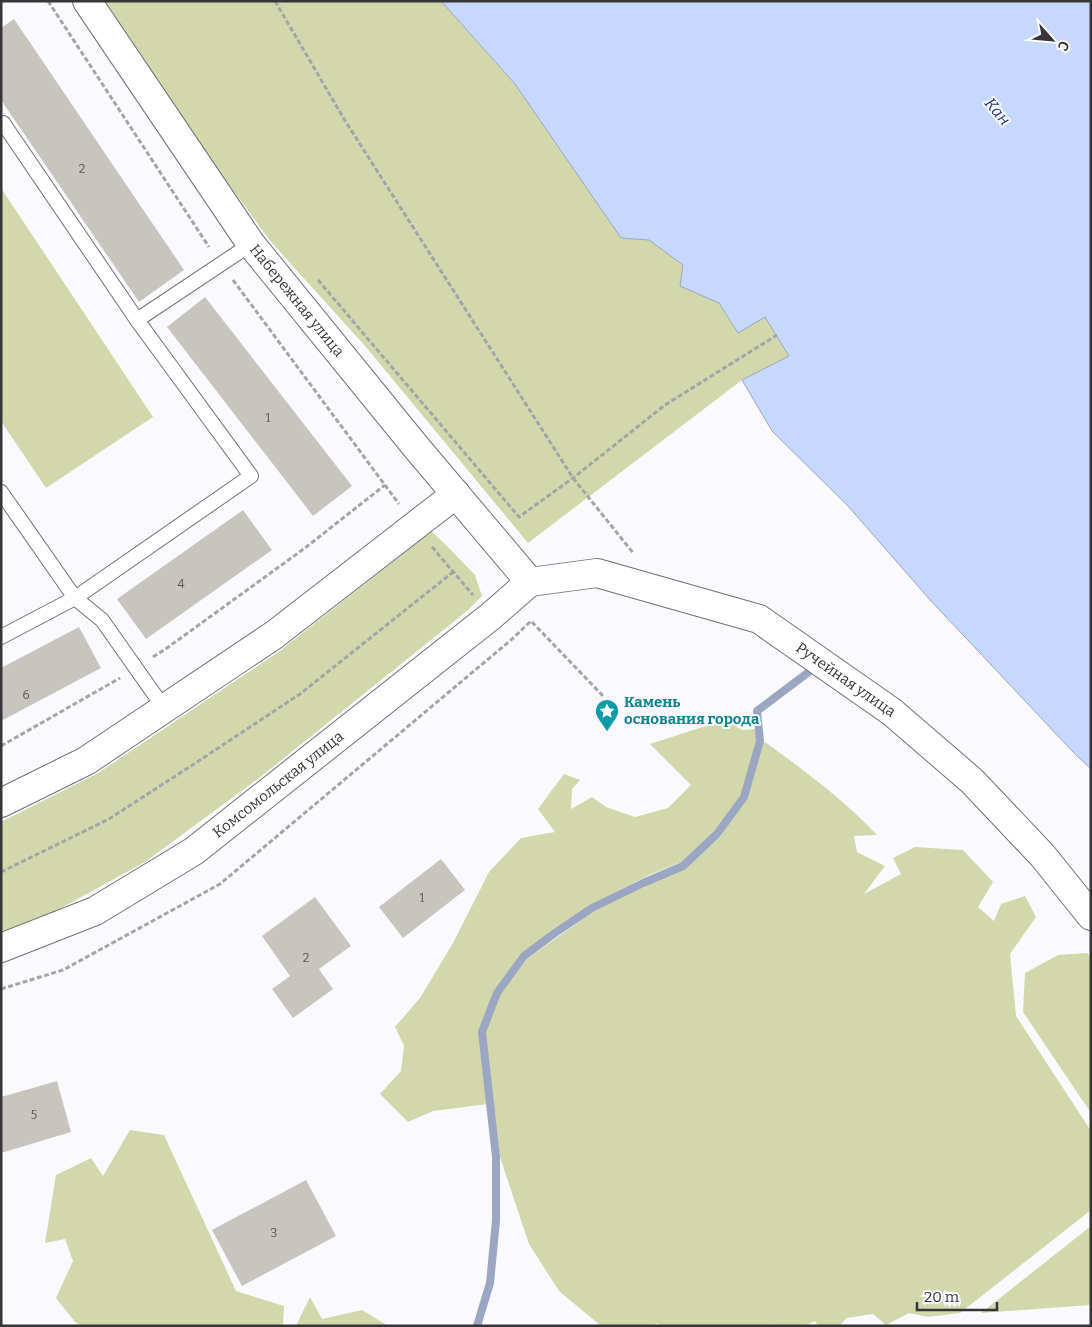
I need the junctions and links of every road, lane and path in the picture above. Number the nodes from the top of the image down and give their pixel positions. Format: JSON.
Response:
{"nodes":[{"id":1,"x":87,"y":1,"type":"edge"},
{"id":2,"x":275,"y":1,"type":"edge"},
{"id":3,"x":1,"y":124,"type":"edge"},
{"id":4,"x":252,"y":244,"type":"junction"},
{"id":5,"x":318,"y":279,"type":"dead end"},
{"id":6,"x":137,"y":320,"type":"junction"},
{"id":7,"x":777,"y":335,"type":"dead end"},
{"id":8,"x":573,"y":478,"type":"junction"},
{"id":9,"x":1,"y":492,"type":"edge"},
{"id":10,"x":456,"y":494,"type":"junction"},
{"id":11,"x":415,"y":526,"type":"junction"},
{"id":12,"x":638,"y":559,"type":"dead end"},
{"id":13,"x":453,"y":572,"type":"junction"},
{"id":14,"x":530,"y":582,"type":"junction"},
{"id":15,"x":75,"y":598,"type":"junction"},
{"id":16,"x":491,"y":616,"type":"junction"},
{"id":17,"x":532,"y":621,"type":"dead end"},
{"id":18,"x":1,"y":637,"type":"edge"},
{"id":19,"x":511,"y":640,"type":"dead end"},
{"id":20,"x":136,"y":668,"type":"junction"},
{"id":21,"x":604,"y":697,"type":"dead end"},
{"id":22,"x":164,"y":708,"type":"junction"},
{"id":23,"x":1,"y":746,"type":"edge"},
{"id":24,"x":1,"y":803,"type":"edge"},
{"id":25,"x":1,"y":872,"type":"edge"},
{"id":26,"x":1091,"y":916,"type":"edge"},
{"id":27,"x":1,"y":948,"type":"edge"}],
"edges":[{"from":1,"to":4,"type":"street","name":"Набережная улица"},
{"from":2,"to":8,"type":"path"},
{"from":3,"to":6,"type":"lane"},
{"from":4,"to":6,"type":"lane"},
{"from":4,"to":10,"type":"street","name":"Набережная улица"},
{"from":5,"to":8,"type":"path"},
{"from":6,"to":15,"type":"lane"},
{"from":7,"to":8,"type":"path"},
{"from":8,"to":12,"type":"path"},
{"from":9,"to":15,"type":"lane"},
{"from":10,"to":11,"type":"street"},
{"from":10,"to":14,"type":"street","name":"Набережная улица"},
{"from":11,"to":13,"type":"path"},
{"from":11,"to":20,"type":"path"},
{"from":11,"to":22,"type":"street"},
{"from":13,"to":16,"type":"path"},
{"from":13,"to":25,"type":"path"},
{"from":14,"to":16,"type":"street","name":"Комсомольская улица"},
{"from":14,"to":26,"type":"street","name":"Ручейная улица"},
{"from":15,"to":18,"type":"lane"},
{"from":15,"to":20,"type":"lane"},
{"from":16,"to":19,"type":"path"},
{"from":16,"to":27,"type":"street","name":"Комсомольская улица"},
{"from":17,"to":21,"type":"path"},
{"from":20,"to":22,"type":"lane"},
{"from":20,"to":23,"type":"path"},
{"from":22,"to":24,"type":"street"}]}
